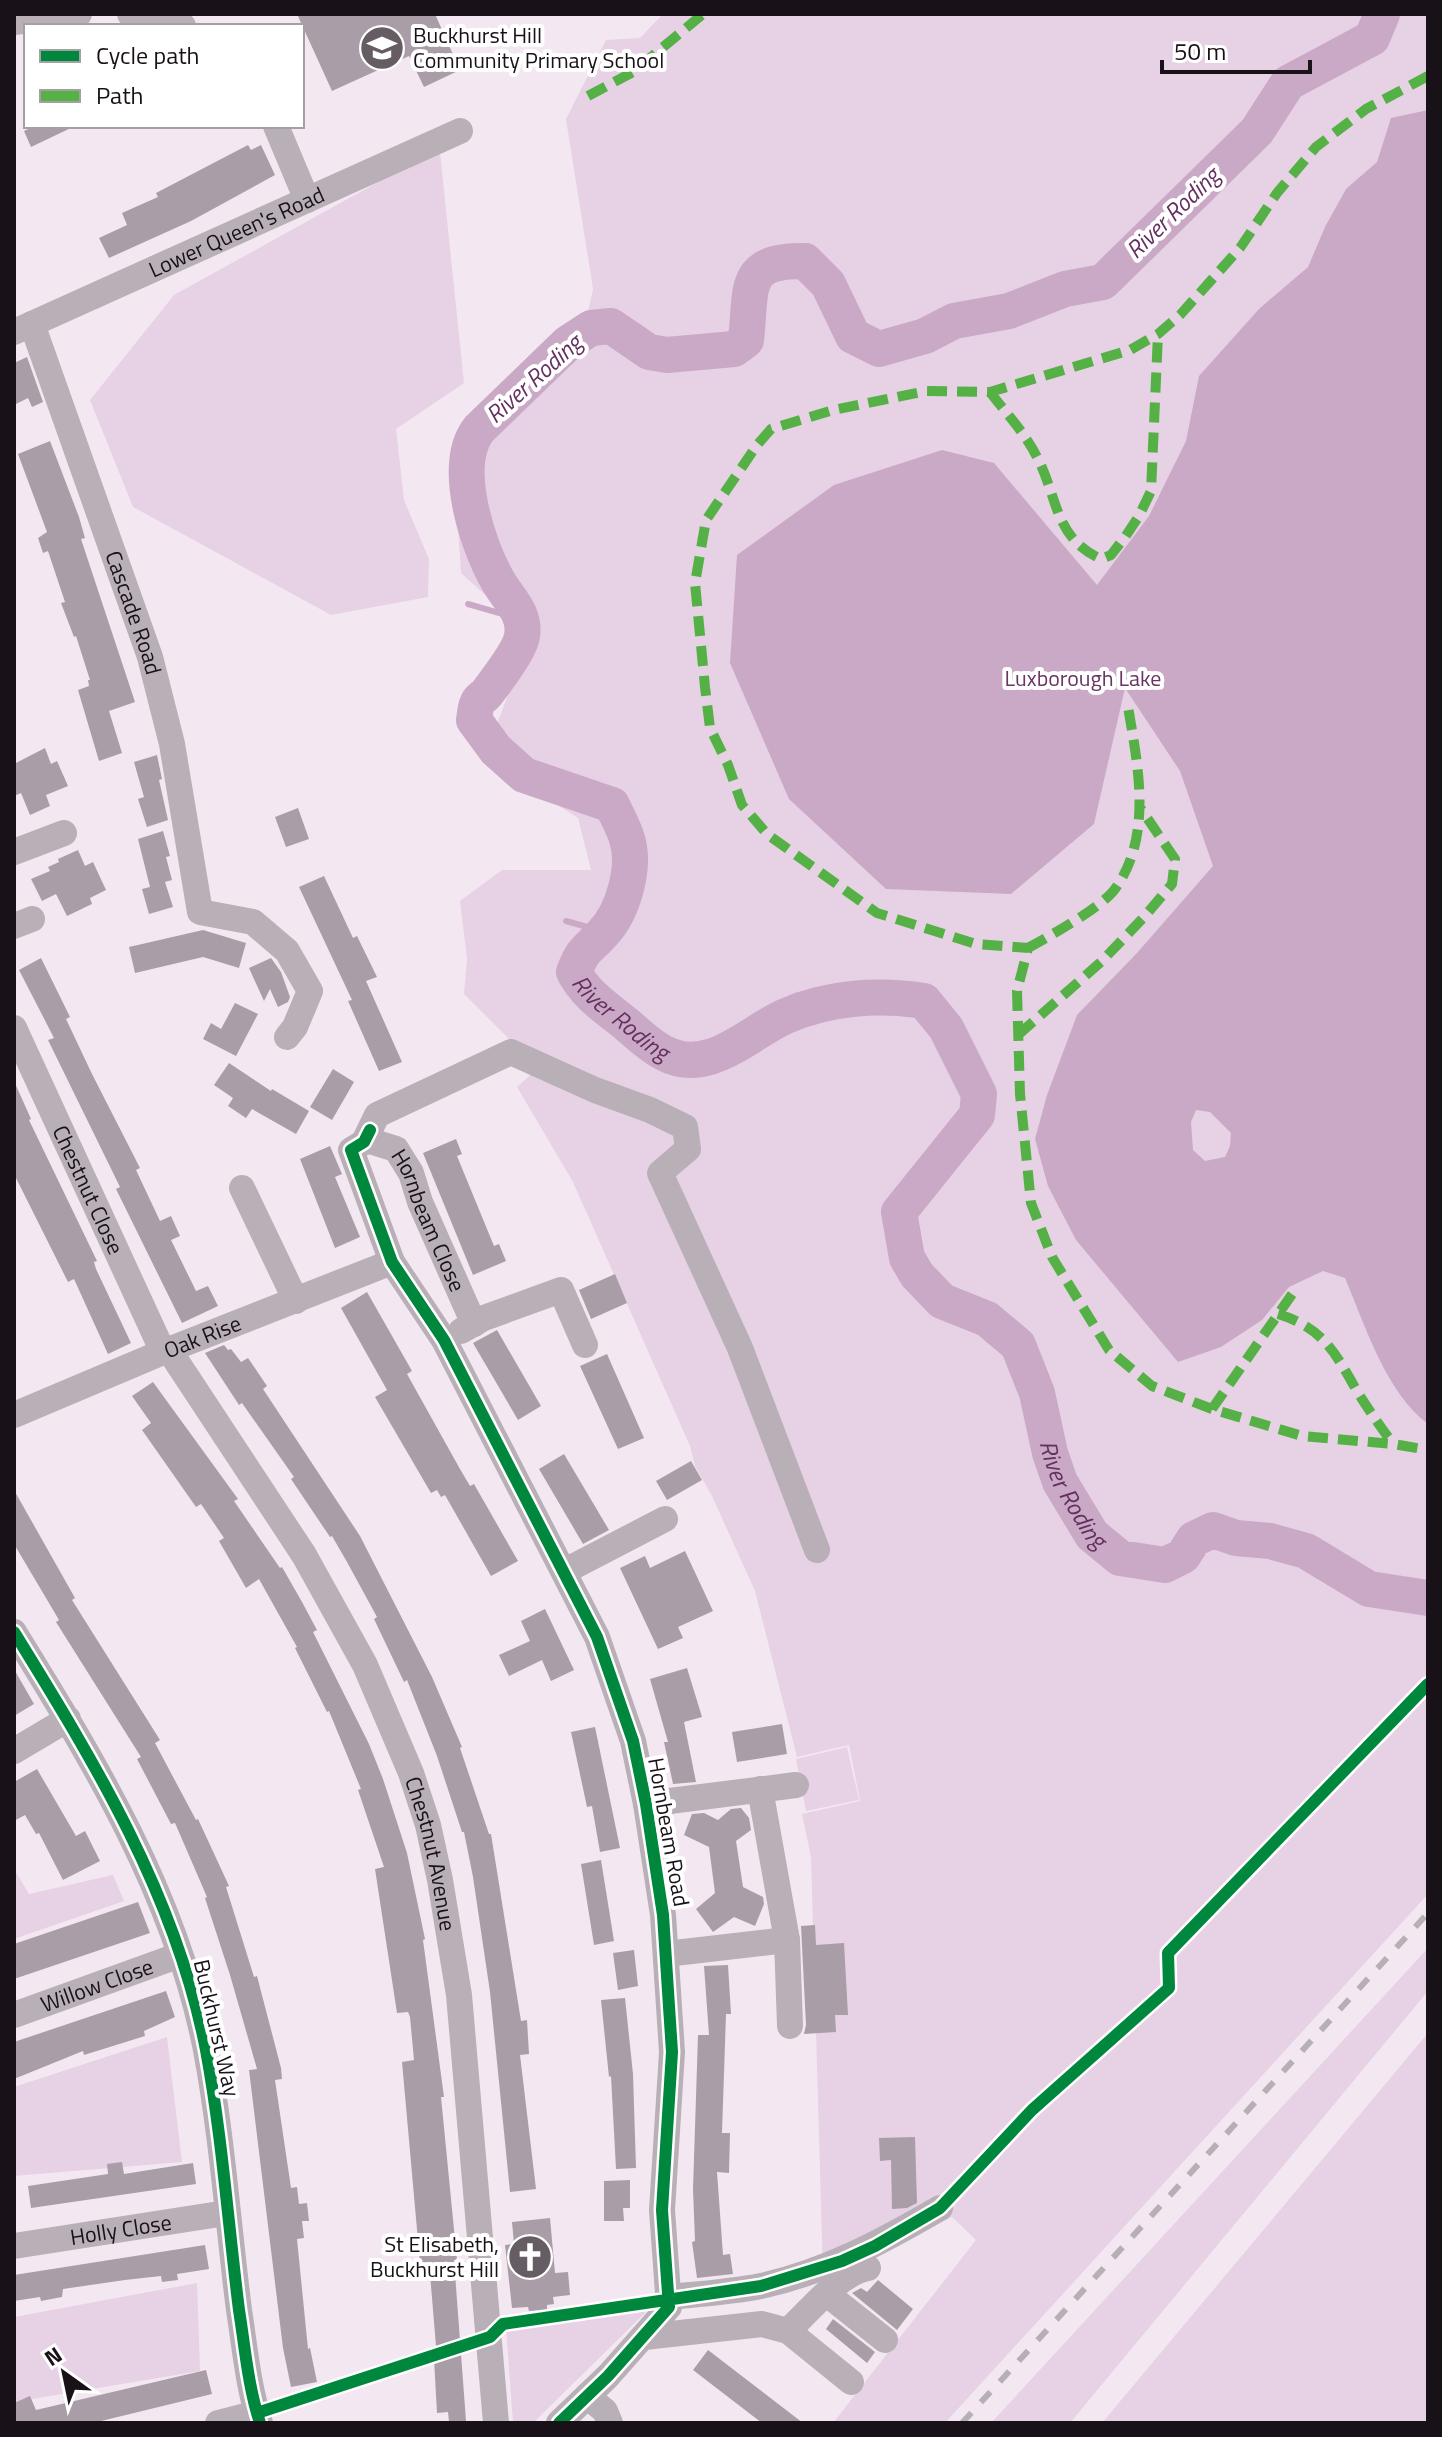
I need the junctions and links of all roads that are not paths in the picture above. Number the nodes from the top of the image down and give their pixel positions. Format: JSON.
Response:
{"nodes":[{"id":1,"x":130,"y":14,"type":"edge"},
{"id":2,"x":64,"y":15,"type":"edge"},
{"id":3,"x":14,"y":22,"type":"edge"},
{"id":4,"x":174,"y":24,"type":"edge"},
{"id":5,"x":277,"y":128,"type":"edge"},
{"id":6,"x":460,"y":131,"type":"dead end"},
{"id":7,"x":307,"y":200,"type":"junction"},
{"id":8,"x":23,"y":328,"type":"edge"},
{"id":9,"x":64,"y":833,"type":"dead end"},
{"id":10,"x":14,"y":852,"type":"edge"},
{"id":11,"x":14,"y":1028,"type":"edge"},
{"id":12,"x":287,"y":1037,"type":"dead end"},
{"id":13,"x":367,"y":1136,"type":"junction"},
{"id":14,"x":242,"y":1188,"type":"dead end"},
{"id":15,"x":392,"y":1262,"type":"junction"},
{"id":16,"x":296,"y":1301,"type":"junction"},
{"id":17,"x":474,"y":1324,"type":"junction"},
{"id":18,"x":444,"y":1340,"type":"junction"},
{"id":19,"x":585,"y":1345,"type":"dead end"},
{"id":20,"x":166,"y":1351,"type":"junction"},
{"id":21,"x":14,"y":1415,"type":"edge"},
{"id":22,"x":665,"y":1519,"type":"dead end"},
{"id":23,"x":817,"y":1550,"type":"dead end"},
{"id":24,"x":565,"y":1571,"type":"junction"},
{"id":25,"x":14,"y":1632,"type":"edge"},
{"id":26,"x":68,"y":1719,"type":"junction"},
{"id":27,"x":14,"y":1751,"type":"edge"},
{"id":28,"x":796,"y":1785,"type":"dead end"},
{"id":29,"x":760,"y":1789,"type":"junction"},
{"id":30,"x":646,"y":1804,"type":"junction"},
{"id":31,"x":787,"y":1940,"type":"junction"},
{"id":32,"x":666,"y":1954,"type":"junction"},
{"id":33,"x":180,"y":1955,"type":"junction"},
{"id":34,"x":14,"y":2015,"type":"edge"},
{"id":35,"x":790,"y":2026,"type":"dead end"},
{"id":36,"x":940,"y":2208,"type":"dead end"},
{"id":37,"x":226,"y":2213,"type":"junction"},
{"id":38,"x":14,"y":2246,"type":"edge"},
{"id":39,"x":868,"y":2268,"type":"dead end"},
{"id":40,"x":827,"y":2294,"type":"junction"},
{"id":41,"x":669,"y":2297,"type":"junction"},
{"id":42,"x":788,"y":2331,"type":"junction"},
{"id":43,"x":644,"y":2337,"type":"junction"},
{"id":44,"x":885,"y":2340,"type":"dead end"},
{"id":45,"x":851,"y":2382,"type":"dead end"},
{"id":46,"x":587,"y":2396,"type":"junction"},
{"id":47,"x":258,"y":2418,"type":"edge"},
{"id":48,"x":218,"y":2423,"type":"edge"},
{"id":49,"x":496,"y":2423,"type":"edge"},
{"id":50,"x":559,"y":2423,"type":"edge"},
{"id":51,"x":610,"y":2423,"type":"edge"}],
"edges":[{"from":1,"to":4,"type":"street"},
{"from":2,"to":3,"type":"street"},
{"from":5,"to":7,"type":"street"},
{"from":6,"to":7,"type":"street","name":"Lower Queen's Road"},
{"from":7,"to":8,"type":"street","name":"Lower Queen's Road"},
{"from":8,"to":12,"type":"street","name":"Cascade Road"},
{"from":9,"to":10,"type":"street"},
{"from":11,"to":20,"type":"street","name":"Chestnut Close"},
{"from":13,"to":15,"type":"street","name":"Hornbeam Close"},
{"from":13,"to":17,"type":"street","name":"Hornbeam Close"},
{"from":13,"to":23,"type":"street"},
{"from":14,"to":16,"type":"street"},
{"from":15,"to":16,"type":"street","name":"Oak Rise"},
{"from":15,"to":18,"type":"street","name":"Hornbeam Road"},
{"from":16,"to":20,"type":"street","name":"Oak Rise"},
{"from":17,"to":18,"type":"street"},
{"from":17,"to":19,"type":"street"},
{"from":18,"to":24,"type":"street","name":"Hornbeam Road"},
{"from":20,"to":21,"type":"street","name":"Oak Rise"},
{"from":20,"to":49,"type":"street","name":"Chestnut Avenue"},
{"from":22,"to":24,"type":"street"},
{"from":24,"to":30,"type":"street","name":"Hornbeam Road"},
{"from":25,"to":26,"type":"street","name":"Buckhurst Way"},
{"from":26,"to":27,"type":"street"},
{"from":26,"to":33,"type":"street","name":"Buckhurst Way"},
{"from":28,"to":29,"type":"street"},
{"from":29,"to":30,"type":"street"},
{"from":29,"to":31,"type":"street"},
{"from":30,"to":32,"type":"street","name":"Hornbeam Road"},
{"from":31,"to":32,"type":"street"},
{"from":31,"to":35,"type":"street"},
{"from":32,"to":41,"type":"street","name":"Hornbeam Road"},
{"from":33,"to":34,"type":"street","name":"Willow Close"},
{"from":33,"to":37,"type":"street","name":"Buckhurst Way"},
{"from":36,"to":41,"type":"street"},
{"from":37,"to":38,"type":"street","name":"Holly Close"},
{"from":37,"to":47,"type":"street","name":"Buckhurst Way"},
{"from":39,"to":40,"type":"street"},
{"from":40,"to":42,"type":"street"},
{"from":40,"to":44,"type":"street"},
{"from":41,"to":43,"type":"street"},
{"from":42,"to":43,"type":"street"},
{"from":42,"to":45,"type":"street"},
{"from":43,"to":46,"type":"street"},
{"from":46,"to":50,"type":"street"},
{"from":46,"to":51,"type":"street"},
{"from":47,"to":48,"type":"street"}]}
